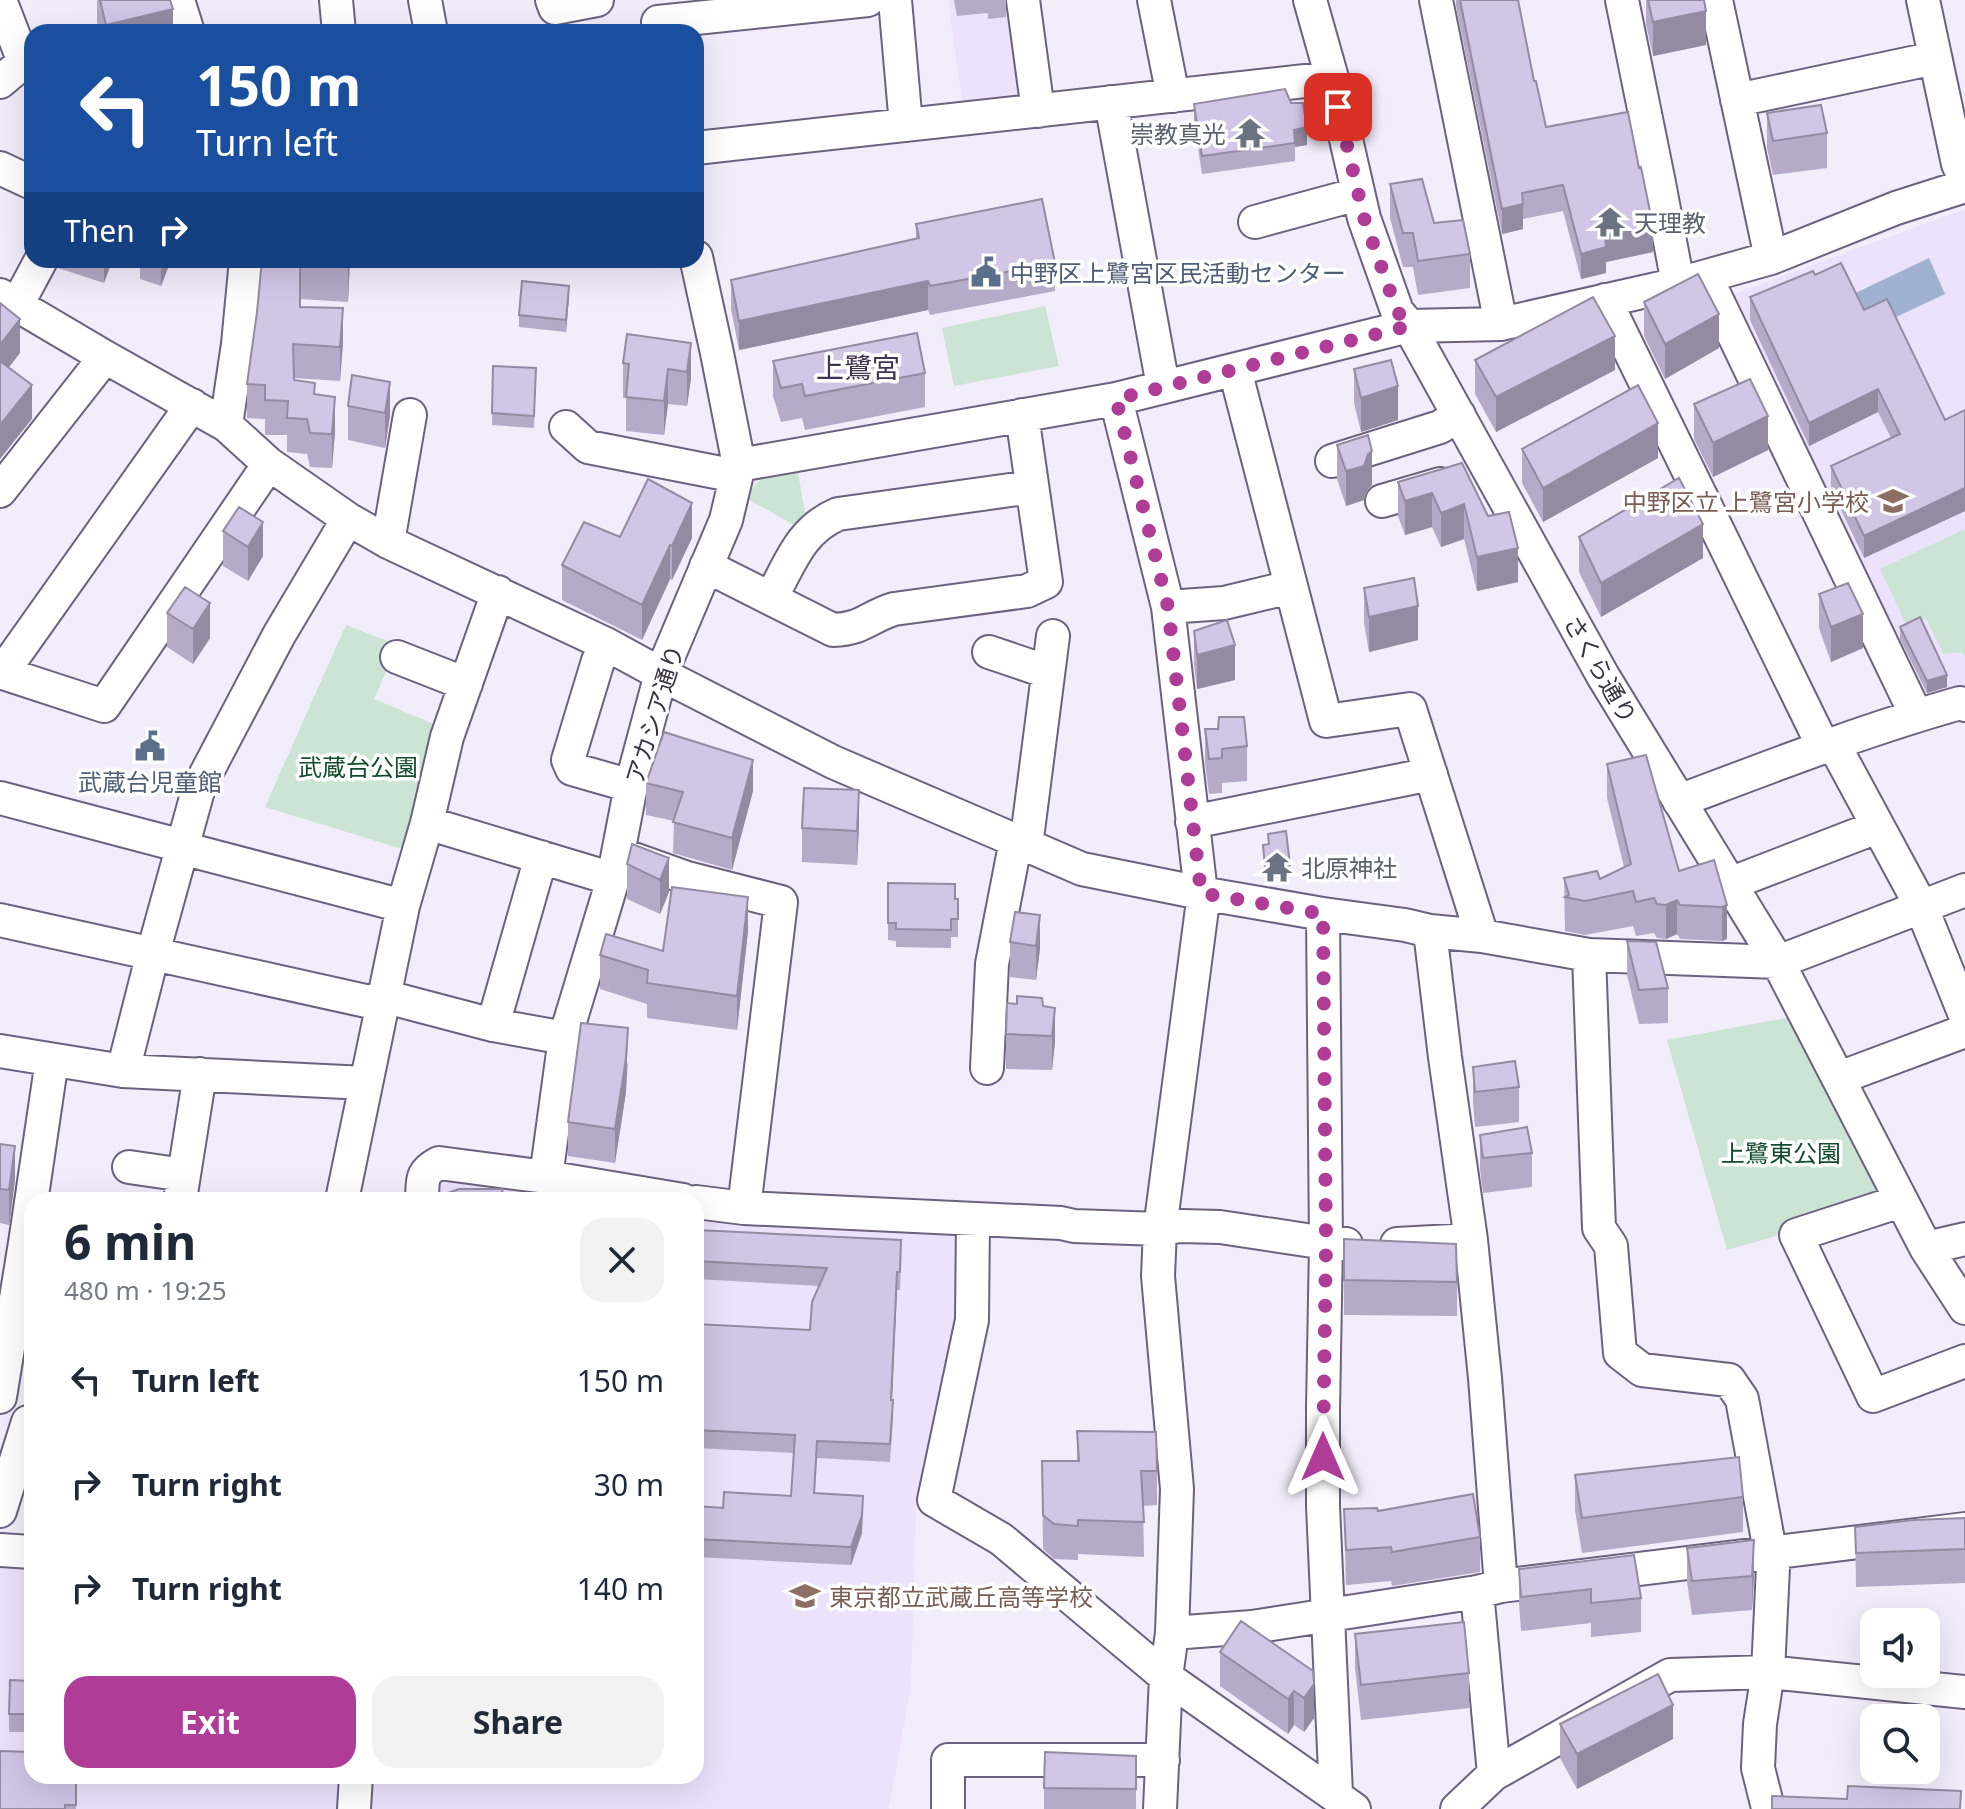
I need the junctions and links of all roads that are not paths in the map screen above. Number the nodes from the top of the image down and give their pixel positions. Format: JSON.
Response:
{"nodes":[{"id":1,"x":0,"y":0,"type":"edge"},
{"id":2,"x":178,"y":0,"type":"edge"},
{"id":3,"x":336,"y":0,"type":"edge"},
{"id":4,"x":425,"y":0,"type":"edge"},
{"id":5,"x":552,"y":0,"type":"edge"},
{"id":6,"x":597,"y":0,"type":"edge"},
{"id":7,"x":868,"y":0,"type":"edge"},
{"id":8,"x":895,"y":0,"type":"edge"},
{"id":9,"x":1023,"y":0,"type":"edge"},
{"id":10,"x":1154,"y":0,"type":"edge"},
{"id":11,"x":1310,"y":0,"type":"edge"},
{"id":12,"x":1436,"y":0,"type":"edge"},
{"id":13,"x":1622,"y":0,"type":"edge"},
{"id":14,"x":1716,"y":0,"type":"edge"},
{"id":15,"x":1923,"y":0,"type":"edge"},
{"id":16,"x":657,"y":18,"type":"edge"},
{"id":17,"x":186,"y":24,"type":"edge"},
{"id":18,"x":338,"y":24,"type":"edge"},
{"id":19,"x":430,"y":24,"type":"edge"},
{"id":20,"x":1935,"y":58,"type":"junction"},
{"id":21,"x":19,"y":70,"type":"edge"},
{"id":22,"x":1332,"y":78,"type":"junction"},
{"id":23,"x":1173,"y":96,"type":"junction"},
{"id":24,"x":1737,"y":100,"type":"junction"},
{"id":25,"x":1111,"y":102,"type":"junction"},
{"id":26,"x":1038,"y":111,"type":"junction"},
{"id":27,"x":906,"y":125,"type":"junction"},
{"id":28,"x":704,"y":147,"type":"edge"},
{"id":29,"x":0,"y":168,"type":"edge"},
{"id":30,"x":24,"y":179,"type":"edge"},
{"id":31,"x":1965,"y":179,"type":"edge"},
{"id":32,"x":1965,"y":186,"type":"edge"},
{"id":33,"x":1358,"y":194,"type":"junction"},
{"id":34,"x":1255,"y":222,"type":"dead end"},
{"id":35,"x":1771,"y":258,"type":"junction"},
{"id":36,"x":34,"y":268,"type":"edge"},
{"id":37,"x":242,"y":268,"type":"edge"},
{"id":38,"x":698,"y":268,"type":"edge"},
{"id":39,"x":1692,"y":281,"type":"junction"},
{"id":40,"x":8,"y":300,"type":"edge"},
{"id":41,"x":1605,"y":300,"type":"junction"},
{"id":42,"x":1501,"y":324,"type":"junction"},
{"id":43,"x":1409,"y":326,"type":"junction"},
{"id":44,"x":105,"y":357,"type":"junction"},
{"id":45,"x":1235,"y":370,"type":"junction"},
{"id":46,"x":1163,"y":386,"type":"junction"},
{"id":47,"x":1116,"y":399,"type":"junction"},
{"id":48,"x":192,"y":405,"type":"junction"},
{"id":49,"x":410,"y":415,"type":"dead end"},
{"id":50,"x":1022,"y":415,"type":"junction"},
{"id":51,"x":1459,"y":415,"type":"junction"},
{"id":52,"x":226,"y":425,"type":"junction"},
{"id":53,"x":566,"y":427,"type":"dead end"},
{"id":54,"x":1332,"y":461,"type":"dead end"},
{"id":55,"x":269,"y":464,"type":"junction"},
{"id":56,"x":1487,"y":467,"type":"junction"},
{"id":57,"x":737,"y":471,"type":"junction"},
{"id":58,"x":1032,"y":487,"type":"junction"},
{"id":59,"x":0,"y":491,"type":"edge"},
{"id":60,"x":1382,"y":501,"type":"dead end"},
{"id":61,"x":348,"y":519,"type":"junction"},
{"id":62,"x":388,"y":542,"type":"junction"},
{"id":63,"x":706,"y":566,"type":"junction"},
{"id":64,"x":1291,"y":587,"type":"junction"},
{"id":65,"x":498,"y":592,"type":"junction"},
{"id":66,"x":771,"y":598,"type":"junction"},
{"id":67,"x":1168,"y":607,"type":"junction"},
{"id":68,"x":1053,"y":636,"type":"dead end"},
{"id":69,"x":606,"y":644,"type":"junction"},
{"id":70,"x":989,"y":652,"type":"dead end"},
{"id":71,"x":397,"y":657,"type":"dead end"},
{"id":72,"x":1048,"y":672,"type":"junction"},
{"id":73,"x":1,"y":673,"type":"edge"},
{"id":74,"x":661,"y":674,"type":"junction"},
{"id":75,"x":466,"y":684,"type":"junction"},
{"id":76,"x":1965,"y":705,"type":"edge"},
{"id":77,"x":1916,"y":715,"type":"junction"},
{"id":78,"x":1828,"y":745,"type":"junction"},
{"id":79,"x":1431,"y":774,"type":"junction"},
{"id":80,"x":631,"y":786,"type":"junction"},
{"id":81,"x":0,"y":798,"type":"edge"},
{"id":82,"x":1679,"y":801,"type":"junction"},
{"id":83,"x":1192,"y":822,"type":"junction"},
{"id":84,"x":427,"y":823,"type":"junction"},
{"id":85,"x":1877,"y":827,"type":"junction"},
{"id":86,"x":1021,"y":843,"type":"junction"},
{"id":87,"x":182,"y":846,"type":"junction"},
{"id":88,"x":541,"y":857,"type":"junction"},
{"id":89,"x":615,"y":866,"type":"junction"},
{"id":90,"x":1732,"y":883,"type":"junction"},
{"id":91,"x":1965,"y":890,"type":"edge"},
{"id":92,"x":1203,"y":893,"type":"junction"},
{"id":93,"x":403,"y":906,"type":"junction"},
{"id":94,"x":1921,"y":906,"type":"junction"},
{"id":95,"x":1323,"y":914,"type":"junction"},
{"id":96,"x":0,"y":920,"type":"edge"},
{"id":97,"x":1430,"y":931,"type":"junction"},
{"id":98,"x":1482,"y":936,"type":"junction"},
{"id":99,"x":153,"y":953,"type":"junction"},
{"id":100,"x":1589,"y":955,"type":"junction"},
{"id":101,"x":1778,"y":962,"type":"junction"},
{"id":102,"x":384,"y":999,"type":"junction"},
{"id":103,"x":1965,"y":1015,"type":"edge"},
{"id":104,"x":493,"y":1025,"type":"junction"},
{"id":105,"x":1965,"y":1031,"type":"edge"},
{"id":106,"x":565,"y":1038,"type":"junction"},
{"id":107,"x":0,"y":1051,"type":"edge"},
{"id":108,"x":52,"y":1060,"type":"junction"},
{"id":109,"x":987,"y":1068,"type":"dead end"},
{"id":110,"x":123,"y":1071,"type":"junction"},
{"id":111,"x":200,"y":1074,"type":"junction"},
{"id":112,"x":1839,"y":1078,"type":"junction"},
{"id":113,"x":365,"y":1083,"type":"junction"},
{"id":114,"x":129,"y":1167,"type":"dead end"},
{"id":115,"x":546,"y":1177,"type":"junction"},
{"id":116,"x":182,"y":1187,"type":"edge"},
{"id":117,"x":344,"y":1192,"type":"edge"},
{"id":118,"x":422,"y":1192,"type":"edge"},
{"id":119,"x":635,"y":1192,"type":"edge"},
{"id":120,"x":1901,"y":1201,"type":"junction"},
{"id":121,"x":704,"y":1203,"type":"edge"},
{"id":122,"x":744,"y":1208,"type":"junction"},
{"id":123,"x":973,"y":1219,"type":"junction"},
{"id":124,"x":1160,"y":1229,"type":"junction"},
{"id":125,"x":1965,"y":1239,"type":"edge"},
{"id":126,"x":1471,"y":1240,"type":"junction"},
{"id":127,"x":13,"y":1241,"type":"edge"},
{"id":128,"x":1326,"y":1243,"type":"junction"},
{"id":129,"x":1926,"y":1248,"type":"junction"},
{"id":130,"x":1965,"y":1308,"type":"edge"},
{"id":131,"x":1965,"y":1361,"type":"edge"},
{"id":132,"x":0,"y":1397,"type":"edge"},
{"id":133,"x":20,"y":1420,"type":"edge"},
{"id":134,"x":0,"y":1511,"type":"edge"},
{"id":135,"x":1965,"y":1529,"type":"edge"},
{"id":136,"x":0,"y":1550,"type":"edge"},
{"id":137,"x":24,"y":1552,"type":"edge"},
{"id":138,"x":1771,"y":1553,"type":"junction"},
{"id":139,"x":1489,"y":1589,"type":"junction"},
{"id":140,"x":1329,"y":1615,"type":"junction"},
{"id":141,"x":1172,"y":1633,"type":"junction"},
{"id":142,"x":1768,"y":1672,"type":"junction"},
{"id":143,"x":1166,"y":1677,"type":"junction"},
{"id":144,"x":1965,"y":1692,"type":"edge"},
{"id":145,"x":1163,"y":1760,"type":"junction"},
{"id":146,"x":1494,"y":1774,"type":"junction"},
{"id":147,"x":356,"y":1784,"type":"edge"},
{"id":148,"x":1345,"y":1802,"type":"edge"},
{"id":149,"x":1767,"y":1804,"type":"dead end"},
{"id":150,"x":354,"y":1809,"type":"edge"},
{"id":151,"x":948,"y":1809,"type":"edge"},
{"id":152,"x":1160,"y":1809,"type":"edge"},
{"id":153,"x":1457,"y":1809,"type":"edge"}],
"edges":[{"from":1,"to":21,"type":"street"},
{"from":2,"to":17,"type":"street"},
{"from":3,"to":18,"type":"street"},
{"from":4,"to":19,"type":"street"},
{"from":5,"to":6,"type":"street"},
{"from":7,"to":16,"type":"street"},
{"from":8,"to":27,"type":"street"},
{"from":9,"to":26,"type":"street"},
{"from":10,"to":23,"type":"street"},
{"from":11,"to":22,"type":"street","name":"さくら通り"},
{"from":12,"to":42,"type":"street"},
{"from":13,"to":39,"type":"street"},
{"from":14,"to":24,"type":"street"},
{"from":15,"to":20,"type":"street"},
{"from":20,"to":24,"type":"street"},
{"from":20,"to":31,"type":"street"},
{"from":22,"to":23,"type":"street"},
{"from":22,"to":33,"type":"street","name":"さくら通り"},
{"from":23,"to":25,"type":"street"},
{"from":24,"to":35,"type":"street"},
{"from":25,"to":26,"type":"street"},
{"from":25,"to":46,"type":"street"},
{"from":26,"to":27,"type":"street"},
{"from":27,"to":28,"type":"street"},
{"from":29,"to":30,"type":"street"},
{"from":32,"to":35,"type":"street"},
{"from":33,"to":34,"type":"street"},
{"from":33,"to":43,"type":"street","name":"さくら通り"},
{"from":35,"to":39,"type":"street"},
{"from":36,"to":40,"type":"street"},
{"from":37,"to":52,"type":"street"},
{"from":38,"to":57,"type":"street","name":"アカシア通り"},
{"from":39,"to":41,"type":"street"},
{"from":39,"to":77,"type":"street"},
{"from":40,"to":44,"type":"street"},
{"from":41,"to":42,"type":"street"},
{"from":41,"to":78,"type":"street"},
{"from":42,"to":43,"type":"street"},
{"from":43,"to":45,"type":"street"},
{"from":43,"to":51,"type":"street","name":"さくら通り"},
{"from":44,"to":48,"type":"street"},
{"from":44,"to":59,"type":"street"},
{"from":45,"to":46,"type":"street"},
{"from":45,"to":64,"type":"street"},
{"from":46,"to":47,"type":"street"},
{"from":47,"to":50,"type":"street"},
{"from":47,"to":67,"type":"street"},
{"from":48,"to":52,"type":"street"},
{"from":48,"to":73,"type":"street"},
{"from":49,"to":62,"type":"street"},
{"from":50,"to":57,"type":"street"},
{"from":50,"to":58,"type":"street"},
{"from":51,"to":54,"type":"street"},
{"from":51,"to":56,"type":"street","name":"さくら通り"},
{"from":52,"to":55,"type":"street"},
{"from":53,"to":57,"type":"street"},
{"from":55,"to":61,"type":"street"},
{"from":55,"to":73,"type":"street"},
{"from":56,"to":60,"type":"street"},
{"from":56,"to":82,"type":"street","name":"さくら通り"},
{"from":57,"to":63,"type":"street","name":"アカシア通り"},
{"from":58,"to":66,"type":"street"},
{"from":58,"to":66,"type":"street"},
{"from":61,"to":62,"type":"street"},
{"from":61,"to":87,"type":"street"},
{"from":62,"to":65,"type":"street"},
{"from":63,"to":66,"type":"street"},
{"from":63,"to":74,"type":"street","name":"アカシア通り"},
{"from":64,"to":67,"type":"street"},
{"from":64,"to":79,"type":"street"},
{"from":65,"to":69,"type":"street"},
{"from":65,"to":75,"type":"street"},
{"from":67,"to":83,"type":"street"},
{"from":68,"to":72,"type":"street"},
{"from":69,"to":74,"type":"street"},
{"from":69,"to":80,"type":"street"},
{"from":70,"to":72,"type":"street"},
{"from":71,"to":75,"type":"street"},
{"from":72,"to":86,"type":"street"},
{"from":74,"to":80,"type":"street","name":"アカシア通り"},
{"from":74,"to":86,"type":"street"},
{"from":75,"to":84,"type":"street"},
{"from":76,"to":77,"type":"street"},
{"from":77,"to":78,"type":"street"},
{"from":78,"to":82,"type":"street"},
{"from":78,"to":85,"type":"street"},
{"from":79,"to":83,"type":"street"},
{"from":79,"to":98,"type":"street"},
{"from":80,"to":89,"type":"street","name":"アカシア通り"},
{"from":81,"to":87,"type":"street"},
{"from":82,"to":90,"type":"street","name":"さくら通り"},
{"from":83,"to":92,"type":"street"},
{"from":84,"to":88,"type":"street"},
{"from":84,"to":93,"type":"street"},
{"from":85,"to":90,"type":"street"},
{"from":85,"to":94,"type":"street"},
{"from":86,"to":92,"type":"street"},
{"from":86,"to":109,"type":"street"},
{"from":87,"to":93,"type":"street"},
{"from":87,"to":99,"type":"street"},
{"from":88,"to":89,"type":"street"},
{"from":88,"to":104,"type":"street"},
{"from":89,"to":106,"type":"street","name":"アカシア通り"},
{"from":89,"to":122,"type":"street"},
{"from":90,"to":101,"type":"street","name":"さくら通り"},
{"from":91,"to":94,"type":"street"},
{"from":92,"to":95,"type":"street"},
{"from":92,"to":124,"type":"street"},
{"from":93,"to":102,"type":"street"},
{"from":94,"to":101,"type":"street"},
{"from":94,"to":103,"type":"street"},
{"from":95,"to":97,"type":"street"},
{"from":95,"to":128,"type":"street"},
{"from":96,"to":99,"type":"street"},
{"from":97,"to":98,"type":"street"},
{"from":97,"to":126,"type":"street"},
{"from":98,"to":100,"type":"street"},
{"from":99,"to":102,"type":"street"},
{"from":99,"to":110,"type":"street"},
{"from":100,"to":101,"type":"street"},
{"from":100,"to":138,"type":"street"},
{"from":101,"to":112,"type":"street","name":"さくら通り"},
{"from":102,"to":104,"type":"street"},
{"from":102,"to":113,"type":"street"},
{"from":104,"to":106,"type":"street"},
{"from":105,"to":112,"type":"street"},
{"from":106,"to":115,"type":"street","name":"アカシア通り"},
{"from":107,"to":108,"type":"street"},
{"from":108,"to":110,"type":"street"},
{"from":108,"to":127,"type":"street"},
{"from":110,"to":111,"type":"street"},
{"from":111,"to":113,"type":"street"},
{"from":111,"to":116,"type":"street"},
{"from":112,"to":120,"type":"street","name":"さくら通り"},
{"from":113,"to":117,"type":"street"},
{"from":114,"to":116,"type":"street"},
{"from":115,"to":118,"type":"street"},
{"from":115,"to":119,"type":"street"},
{"from":120,"to":129,"type":"street","name":"さくら通り"},
{"from":120,"to":131,"type":"street"},
{"from":121,"to":122,"type":"street"},
{"from":122,"to":123,"type":"street"},
{"from":123,"to":124,"type":"street"},
{"from":123,"to":143,"type":"street"},
{"from":124,"to":128,"type":"street"},
{"from":124,"to":141,"type":"street"},
{"from":125,"to":129,"type":"street"},
{"from":126,"to":128,"type":"street"},
{"from":126,"to":139,"type":"street"},
{"from":127,"to":132,"type":"street"},
{"from":128,"to":140,"type":"street"},
{"from":129,"to":130,"type":"street","name":"さくら通り"},
{"from":133,"to":134,"type":"street"},
{"from":135,"to":138,"type":"street"},
{"from":136,"to":137,"type":"street"},
{"from":138,"to":139,"type":"street"},
{"from":138,"to":142,"type":"street"},
{"from":139,"to":140,"type":"street"},
{"from":139,"to":146,"type":"street"},
{"from":140,"to":141,"type":"street"},
{"from":140,"to":148,"type":"street"},
{"from":141,"to":143,"type":"street"},
{"from":142,"to":144,"type":"street"},
{"from":142,"to":146,"type":"street"},
{"from":142,"to":149,"type":"street"},
{"from":143,"to":145,"type":"street"},
{"from":143,"to":148,"type":"street"},
{"from":145,"to":151,"type":"street"},
{"from":145,"to":152,"type":"street"},
{"from":146,"to":153,"type":"street"},
{"from":147,"to":150,"type":"street"}]}
